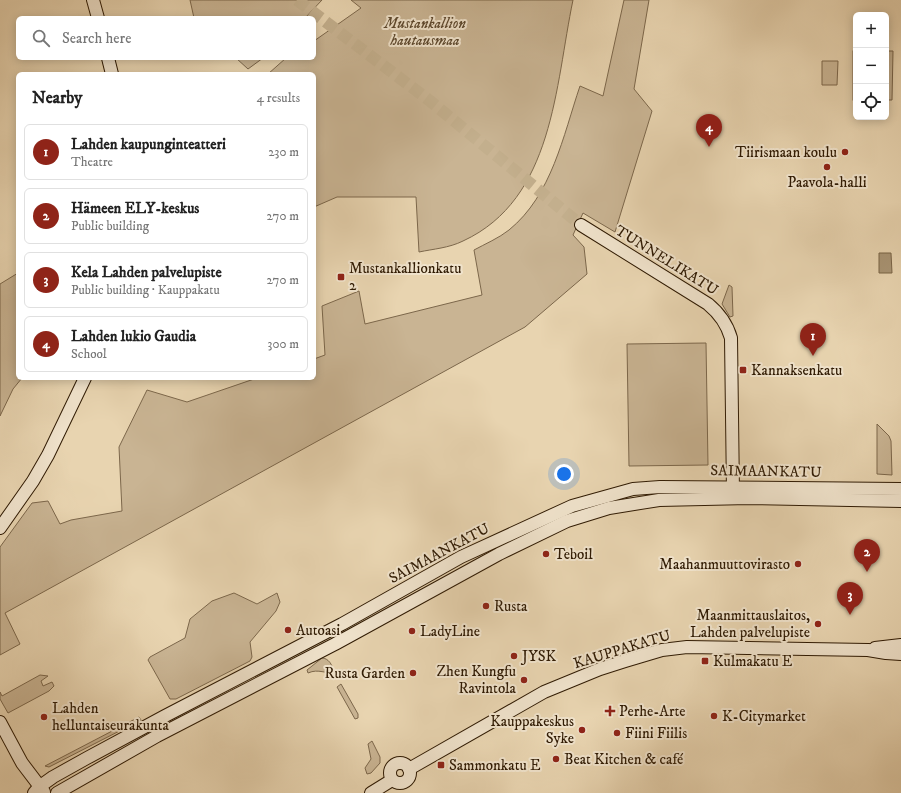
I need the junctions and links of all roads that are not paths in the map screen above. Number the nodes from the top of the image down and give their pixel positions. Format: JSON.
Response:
{"nodes":[{"id":1,"x":93,"y":0,"type":"edge"},
{"id":2,"x":97,"y":16,"type":"edge"},
{"id":3,"x":108,"y":60,"type":"edge"},
{"id":4,"x":112,"y":72,"type":"edge"},
{"id":5,"x":581,"y":225,"type":"tunnel mouth"},
{"id":6,"x":84,"y":380,"type":"edge"},
{"id":7,"x":901,"y":489,"type":"edge"},
{"id":8,"x":733,"y":492,"type":"junction"},
{"id":9,"x":901,"y":501,"type":"edge"},
{"id":10,"x":0,"y":528,"type":"edge"},
{"id":11,"x":901,"y":645,"type":"edge"},
{"id":12,"x":868,"y":650,"type":"junction"},
{"id":13,"x":901,"y":654,"type":"edge"},
{"id":14,"x":0,"y":722,"type":"edge"},
{"id":15,"x":40,"y":791,"type":"edge"},
{"id":16,"x":57,"y":793,"type":"edge"},
{"id":17,"x":371,"y":793,"type":"edge"}],
"edges":[{"from":1,"to":2,"type":"main road"},
{"from":3,"to":4,"type":"main road"},
{"from":5,"to":8,"type":"main road","name":"TUNNELIKATU"},
{"from":6,"to":10,"type":"main road"},
{"from":7,"to":8,"type":"main road","name":"SAIMAANKATU"},
{"from":8,"to":9,"type":"main road","name":"SAIMAANKATU"},
{"from":8,"to":15,"type":"main road","name":"SAIMAANKATU"},
{"from":8,"to":16,"type":"main road","name":"SAIMAANKATU"},
{"from":11,"to":12,"type":"main road","name":"KAUPPAKATU"},
{"from":12,"to":13,"type":"main road","name":"KAUPPAKATU"},
{"from":12,"to":17,"type":"main road","name":"KAUPPAKATU"},
{"from":14,"to":15,"type":"main road"}]}
